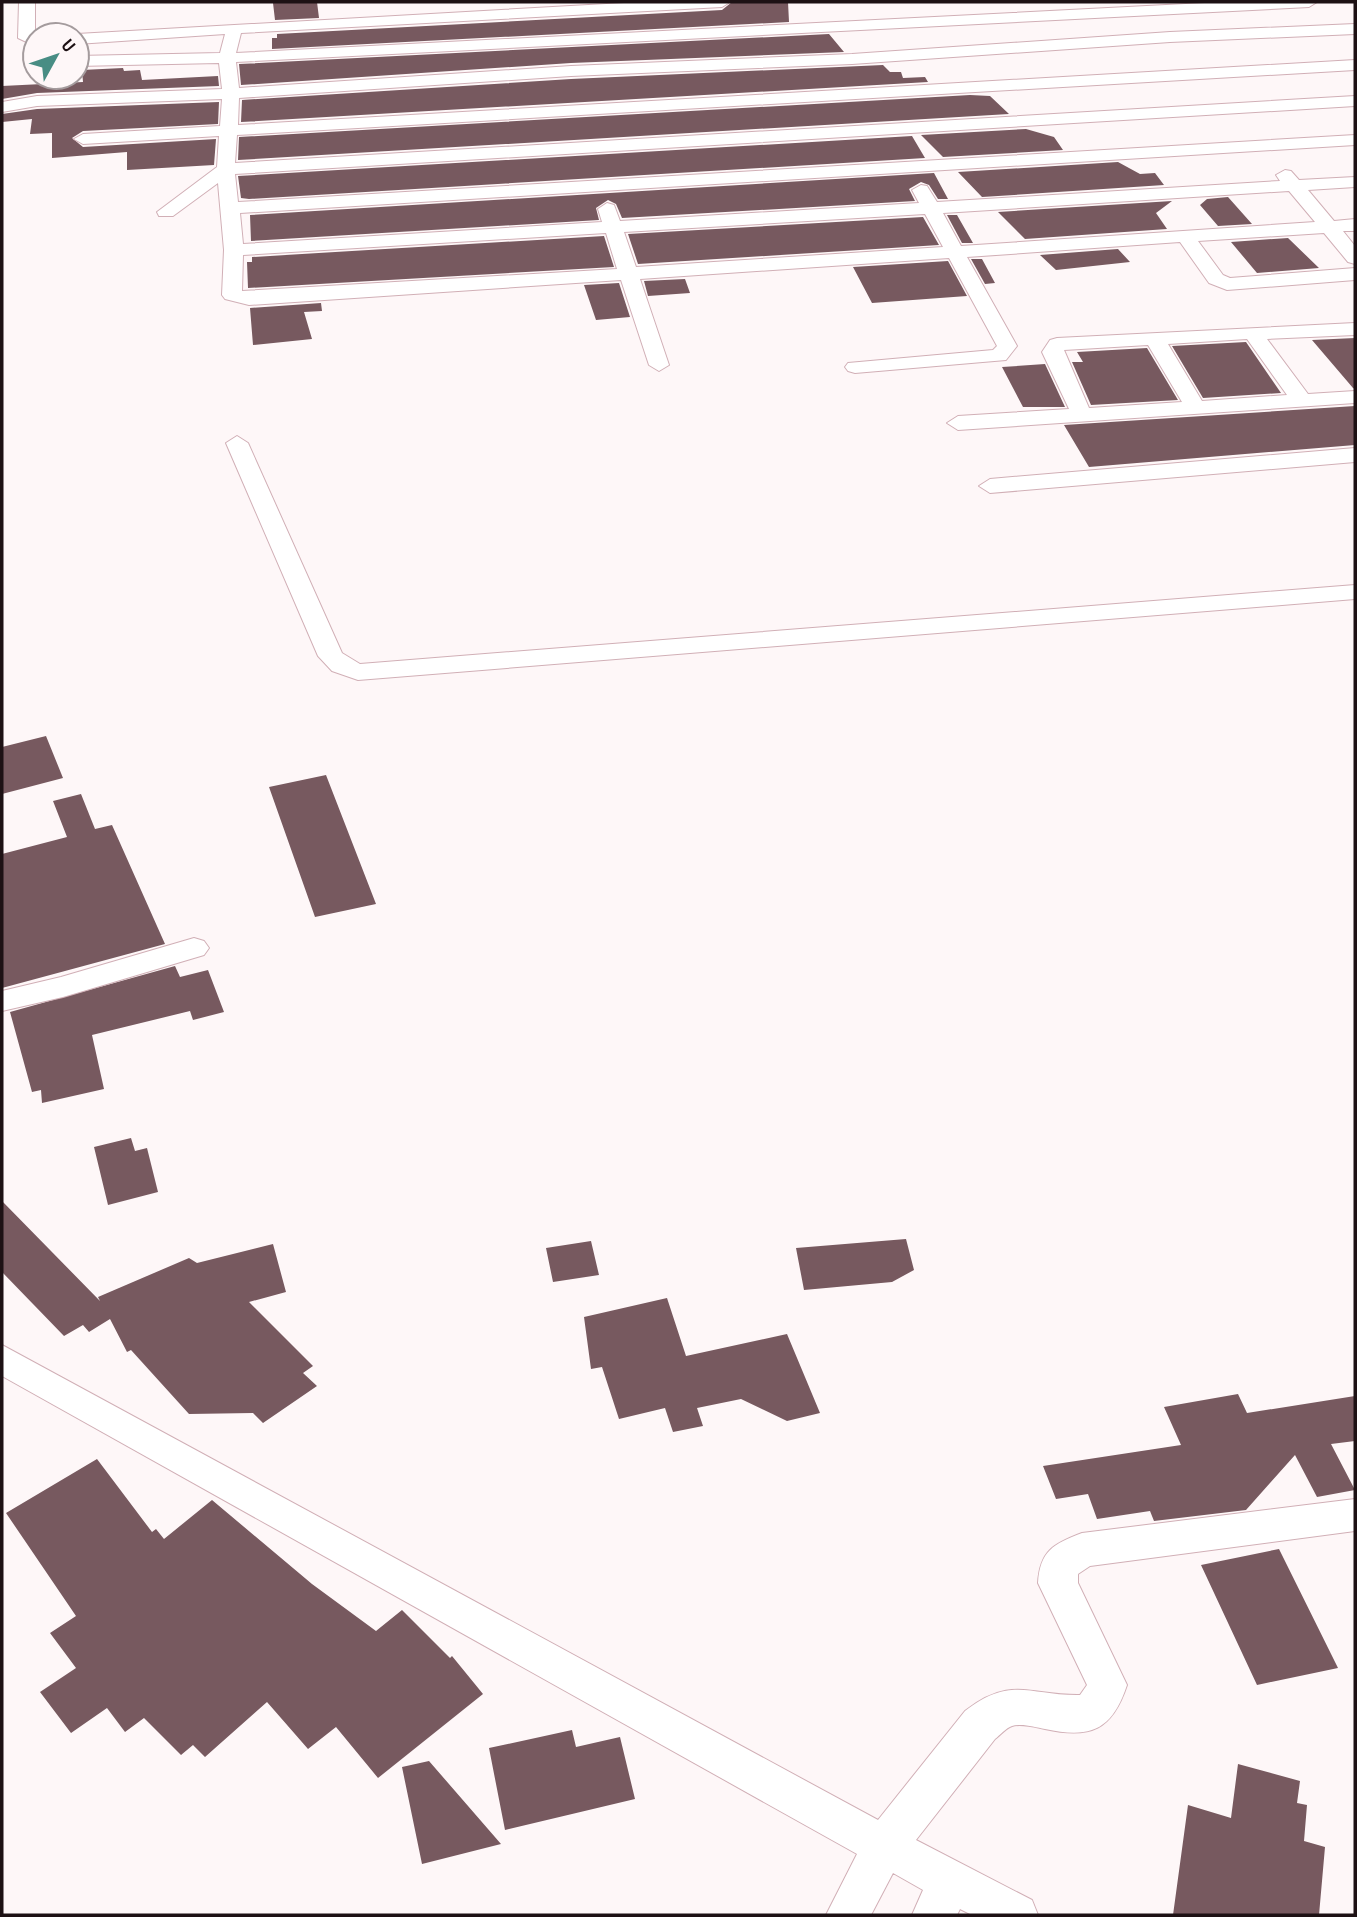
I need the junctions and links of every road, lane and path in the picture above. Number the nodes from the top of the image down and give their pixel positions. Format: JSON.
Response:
{"nodes":[{"id":1,"x":27,"y":2,"type":"edge"},
{"id":2,"x":722,"y":2,"type":"edge"},
{"id":3,"x":1309,"y":2,"type":"edge"},
{"id":4,"x":545,"y":6,"type":"edge"},
{"id":5,"x":1148,"y":6,"type":"edge"},
{"id":6,"x":833,"y":19,"type":"junction"},
{"id":7,"x":26,"y":21,"type":"edge"},
{"id":8,"x":234,"y":29,"type":"junction"},
{"id":9,"x":1355,"y":29,"type":"edge"},
{"id":10,"x":1170,"y":37,"type":"junction"},
{"id":11,"x":91,"y":38,"type":"edge"},
{"id":12,"x":560,"y":40,"type":"junction"},
{"id":13,"x":227,"y":58,"type":"junction"},
{"id":14,"x":852,"y":60,"type":"junction"},
{"id":15,"x":91,"y":61,"type":"edge"},
{"id":16,"x":1355,"y":65,"type":"edge"},
{"id":17,"x":1203,"y":74,"type":"junction"},
{"id":18,"x":577,"y":90,"type":"junction"},
{"id":19,"x":864,"y":91,"type":"junction"},
{"id":20,"x":231,"y":94,"type":"junction"},
{"id":21,"x":1355,"y":101,"type":"edge"},
{"id":22,"x":2,"y":107,"type":"edge"},
{"id":23,"x":1233,"y":108,"type":"junction"},
{"id":24,"x":227,"y":129,"type":"junction"},
{"id":25,"x":883,"y":129,"type":"junction"},
{"id":26,"x":83,"y":139,"type":"dead end"},
{"id":27,"x":1355,"y":140,"type":"edge"},
{"id":28,"x":1260,"y":146,"type":"junction"},
{"id":29,"x":598,"y":165,"type":"junction"},
{"id":30,"x":908,"y":167,"type":"junction"},
{"id":31,"x":226,"y":169,"type":"junction"},
{"id":32,"x":1355,"y":182,"type":"edge"},
{"id":33,"x":1295,"y":186,"type":"junction"},
{"id":34,"x":930,"y":205,"type":"junction"},
{"id":35,"x":231,"y":208,"type":"junction"},
{"id":36,"x":166,"y":212,"type":"dead end"},
{"id":37,"x":1355,"y":225,"type":"edge"},
{"id":38,"x":610,"y":226,"type":"junction"},
{"id":39,"x":1329,"y":227,"type":"junction"},
{"id":40,"x":1185,"y":236,"type":"junction"},
{"id":41,"x":234,"y":250,"type":"junction"},
{"id":42,"x":955,"y":252,"type":"junction"},
{"id":43,"x":1355,"y":258,"type":"edge"},
{"id":44,"x":628,"y":271,"type":"junction"},
{"id":45,"x":1355,"y":274,"type":"edge"},
{"id":46,"x":1355,"y":329,"type":"edge"},
{"id":47,"x":1253,"y":333,"type":"junction"},
{"id":48,"x":1154,"y":338,"type":"junction"},
{"id":49,"x":659,"y":365,"type":"dead end"},
{"id":50,"x":855,"y":366,"type":"dead end"},
{"id":51,"x":1355,"y":397,"type":"edge"},
{"id":52,"x":1301,"y":399,"type":"junction"},
{"id":53,"x":1195,"y":406,"type":"junction"},
{"id":54,"x":1082,"y":415,"type":"junction"},
{"id":55,"x":958,"y":423,"type":"dead end"},
{"id":56,"x":237,"y":443,"type":"dead end"},
{"id":57,"x":1355,"y":455,"type":"edge"},
{"id":58,"x":990,"y":486,"type":"dead end"},
{"id":59,"x":1355,"y":592,"type":"edge"},
{"id":60,"x":194,"y":948,"type":"dead end"},
{"id":61,"x":2,"y":1001,"type":"edge"},
{"id":62,"x":2,"y":1359,"type":"edge"},
{"id":63,"x":1355,"y":1515,"type":"edge"},
{"id":64,"x":884,"y":1846,"type":"junction"},
{"id":65,"x":943,"y":1897,"type":"edge"},
{"id":66,"x":848,"y":1915,"type":"edge"},
{"id":67,"x":1016,"y":1915,"type":"edge"}],
"edges":[{"from":1,"to":7,"type":"street"},
{"from":2,"to":4,"type":"street"},
{"from":3,"to":5,"type":"street"},
{"from":4,"to":8,"type":"street"},
{"from":4,"to":12,"type":"street"},
{"from":5,"to":6,"type":"street"},
{"from":5,"to":10,"type":"street"},
{"from":6,"to":12,"type":"street"},
{"from":6,"to":14,"type":"street"},
{"from":8,"to":11,"type":"street"},
{"from":8,"to":13,"type":"street"},
{"from":9,"to":10,"type":"street"},
{"from":10,"to":14,"type":"street"},
{"from":10,"to":17,"type":"street"},
{"from":12,"to":13,"type":"street"},
{"from":12,"to":18,"type":"street"},
{"from":13,"to":15,"type":"street"},
{"from":13,"to":20,"type":"street"},
{"from":14,"to":18,"type":"street"},
{"from":14,"to":19,"type":"street"},
{"from":16,"to":17,"type":"street"},
{"from":17,"to":19,"type":"street"},
{"from":17,"to":23,"type":"street"},
{"from":18,"to":19,"type":"street"},
{"from":18,"to":20,"type":"street"},
{"from":18,"to":24,"type":"street"},
{"from":18,"to":29,"type":"street"},
{"from":19,"to":25,"type":"street"},
{"from":20,"to":22,"type":"street"},
{"from":20,"to":24,"type":"street"},
{"from":21,"to":23,"type":"street"},
{"from":23,"to":25,"type":"street"},
{"from":23,"to":28,"type":"street"},
{"from":24,"to":26,"type":"street"},
{"from":24,"to":31,"type":"street"},
{"from":25,"to":29,"type":"street"},
{"from":25,"to":30,"type":"street"},
{"from":27,"to":28,"type":"street"},
{"from":28,"to":30,"type":"street"},
{"from":28,"to":33,"type":"street"},
{"from":29,"to":30,"type":"street"},
{"from":29,"to":31,"type":"street"},
{"from":29,"to":35,"type":"street"},
{"from":29,"to":38,"type":"street"},
{"from":30,"to":34,"type":"street"},
{"from":31,"to":35,"type":"street"},
{"from":31,"to":36,"type":"street"},
{"from":32,"to":33,"type":"street"},
{"from":33,"to":34,"type":"street"},
{"from":33,"to":39,"type":"street"},
{"from":34,"to":38,"type":"street"},
{"from":34,"to":42,"type":"street"},
{"from":35,"to":41,"type":"street"},
{"from":37,"to":39,"type":"street"},
{"from":38,"to":41,"type":"street"},
{"from":38,"to":44,"type":"street"},
{"from":39,"to":40,"type":"street"},
{"from":39,"to":43,"type":"street"},
{"from":40,"to":42,"type":"street"},
{"from":40,"to":45,"type":"street"},
{"from":41,"to":44,"type":"street"},
{"from":42,"to":44,"type":"street"},
{"from":42,"to":50,"type":"street"},
{"from":44,"to":49,"type":"street"},
{"from":46,"to":47,"type":"street"},
{"from":47,"to":48,"type":"street"},
{"from":47,"to":52,"type":"street"},
{"from":48,"to":53,"type":"street"},
{"from":48,"to":54,"type":"street"},
{"from":51,"to":52,"type":"street"},
{"from":52,"to":53,"type":"street"},
{"from":53,"to":54,"type":"street"},
{"from":54,"to":55,"type":"street"},
{"from":56,"to":59,"type":"street"},
{"from":57,"to":58,"type":"street"},
{"from":60,"to":61,"type":"street"},
{"from":62,"to":64,"type":"street"},
{"from":63,"to":64,"type":"street"},
{"from":64,"to":65,"type":"street"},
{"from":64,"to":66,"type":"street"},
{"from":65,"to":67,"type":"street"}]}
